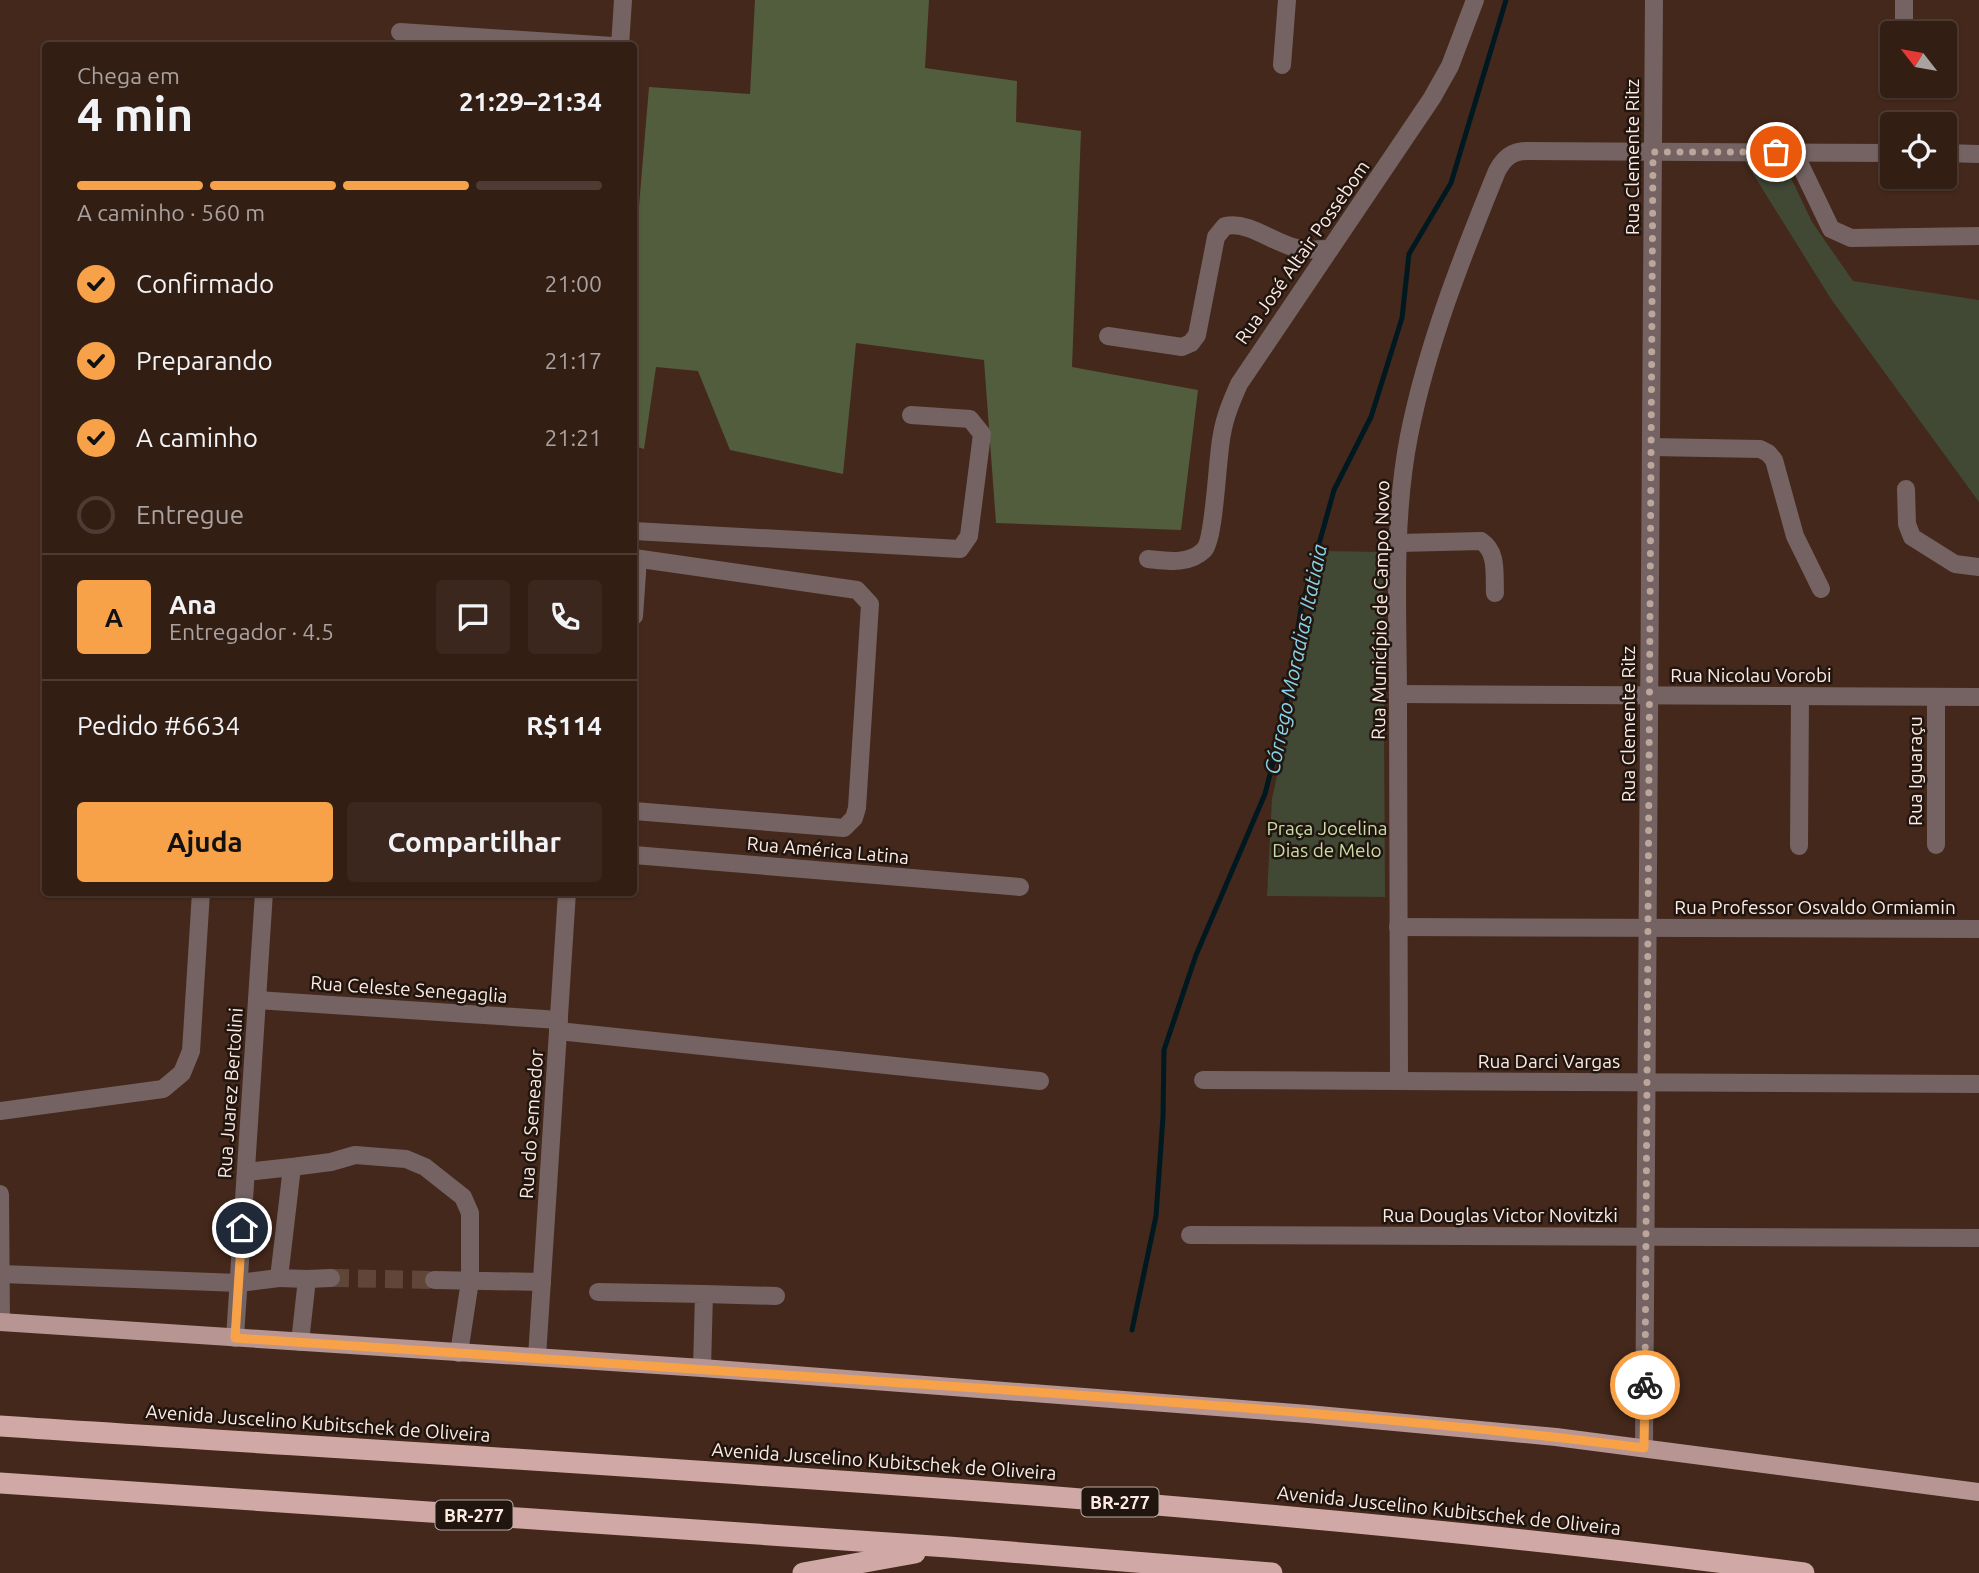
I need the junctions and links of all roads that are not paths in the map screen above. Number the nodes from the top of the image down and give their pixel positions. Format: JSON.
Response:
{"nodes":[{"id":1,"x":623,"y":0,"type":"edge"},
{"id":2,"x":1287,"y":0,"type":"edge"},
{"id":3,"x":1475,"y":0,"type":"edge"},
{"id":4,"x":1654,"y":0,"type":"edge"},
{"id":5,"x":1904,"y":0,"type":"edge"},
{"id":6,"x":1904,"y":21,"type":"edge"},
{"id":7,"x":400,"y":32,"type":"dead end"},
{"id":8,"x":552,"y":42,"type":"edge"},
{"id":9,"x":620,"y":42,"type":"edge"},
{"id":10,"x":1282,"y":65,"type":"dead end"},
{"id":11,"x":1653,"y":152,"type":"junction"},
{"id":12,"x":1794,"y":152,"type":"junction"},
{"id":13,"x":1880,"y":153,"type":"edge"},
{"id":14,"x":1957,"y":153,"type":"edge"},
{"id":15,"x":1979,"y":154,"type":"edge"},
{"id":16,"x":1979,"y":236,"type":"edge"},
{"id":17,"x":1330,"y":249,"type":"junction"},
{"id":18,"x":1108,"y":335,"type":"dead end"},
{"id":19,"x":911,"y":415,"type":"dead end"},
{"id":20,"x":1651,"y":447,"type":"junction"},
{"id":21,"x":1906,"y":489,"type":"dead end"},
{"id":22,"x":637,"y":531,"type":"edge"},
{"id":23,"x":1399,"y":543,"type":"junction"},
{"id":24,"x":637,"y":558,"type":"edge"},
{"id":25,"x":1148,"y":559,"type":"dead end"},
{"id":26,"x":1979,"y":567,"type":"edge"},
{"id":27,"x":1821,"y":589,"type":"dead end"},
{"id":28,"x":1495,"y":593,"type":"dead end"},
{"id":29,"x":1398,"y":694,"type":"junction"},
{"id":30,"x":1650,"y":695,"type":"junction"},
{"id":31,"x":1800,"y":696,"type":"junction"},
{"id":32,"x":1936,"y":697,"type":"junction"},
{"id":33,"x":1979,"y":697,"type":"edge"},
{"id":34,"x":637,"y":811,"type":"edge"},
{"id":35,"x":1936,"y":845,"type":"dead end"},
{"id":36,"x":1799,"y":846,"type":"dead end"},
{"id":37,"x":637,"y":855,"type":"edge"},
{"id":38,"x":1020,"y":887,"type":"dead end"},
{"id":39,"x":201,"y":896,"type":"edge"},
{"id":40,"x":264,"y":896,"type":"edge"},
{"id":41,"x":567,"y":896,"type":"edge"},
{"id":42,"x":1398,"y":927,"type":"junction"},
{"id":43,"x":1648,"y":928,"type":"junction"},
{"id":44,"x":1979,"y":929,"type":"edge"},
{"id":45,"x":257,"y":1000,"type":"junction"},
{"id":46,"x":558,"y":1025,"type":"junction"},
{"id":47,"x":1203,"y":1080,"type":"dead end"},
{"id":48,"x":1040,"y":1081,"type":"dead end"},
{"id":49,"x":1399,"y":1081,"type":"junction"},
{"id":50,"x":1647,"y":1082,"type":"junction"},
{"id":51,"x":1979,"y":1084,"type":"edge"},
{"id":52,"x":0,"y":1111,"type":"edge"},
{"id":53,"x":292,"y":1167,"type":"junction"},
{"id":54,"x":246,"y":1172,"type":"junction"},
{"id":55,"x":0,"y":1194,"type":"edge"},
{"id":56,"x":1190,"y":1235,"type":"dead end"},
{"id":57,"x":1646,"y":1237,"type":"junction"},
{"id":58,"x":1979,"y":1238,"type":"edge"},
{"id":59,"x":1,"y":1274,"type":"edge"},
{"id":60,"x":279,"y":1278,"type":"junction"},
{"id":61,"x":331,"y":1278,"type":"tunnel mouth"},
{"id":62,"x":307,"y":1279,"type":"junction"},
{"id":63,"x":434,"y":1280,"type":"tunnel mouth"},
{"id":64,"x":470,"y":1280,"type":"junction"},
{"id":65,"x":542,"y":1282,"type":"junction"},
{"id":66,"x":239,"y":1283,"type":"junction"},
{"id":67,"x":598,"y":1292,"type":"dead end"},
{"id":68,"x":704,"y":1294,"type":"junction"},
{"id":69,"x":776,"y":1296,"type":"dead end"},
{"id":70,"x":0,"y":1322,"type":"edge"},
{"id":71,"x":235,"y":1338,"type":"junction"},
{"id":72,"x":300,"y":1342,"type":"junction"},
{"id":73,"x":459,"y":1353,"type":"junction"},
{"id":74,"x":537,"y":1357,"type":"junction"},
{"id":75,"x":702,"y":1368,"type":"junction"},
{"id":76,"x":0,"y":1426,"type":"edge"},
{"id":77,"x":1644,"y":1448,"type":"junction"},
{"id":78,"x":0,"y":1483,"type":"edge"},
{"id":79,"x":1979,"y":1492,"type":"edge"},
{"id":80,"x":948,"y":1547,"type":"junction"},
{"id":81,"x":1088,"y":1557,"type":"junction"},
{"id":82,"x":803,"y":1573,"type":"edge"},
{"id":83,"x":1115,"y":1573,"type":"edge"},
{"id":84,"x":1272,"y":1573,"type":"edge"},
{"id":85,"x":1804,"y":1573,"type":"edge"}],
"edges":[{"from":1,"to":9,"type":"street"},
{"from":2,"to":10,"type":"street"},
{"from":3,"to":17,"type":"street","name":"Rua José Altair Possebom"},
{"from":4,"to":11,"type":"street","name":"Rua Clemente Ritz"},
{"from":5,"to":6,"type":"street"},
{"from":7,"to":8,"type":"street"},
{"from":11,"to":12,"type":"street"},
{"from":11,"to":20,"type":"street","name":"Rua Clemente Ritz"},
{"from":11,"to":23,"type":"street","name":"Rua Município de Campo Novo"},
{"from":12,"to":13,"type":"street"},
{"from":12,"to":16,"type":"street"},
{"from":14,"to":15,"type":"street"},
{"from":17,"to":18,"type":"street"},
{"from":17,"to":25,"type":"street","name":"Rua José Altair Possebom"},
{"from":19,"to":22,"type":"street"},
{"from":20,"to":27,"type":"street"},
{"from":20,"to":30,"type":"street","name":"Rua Clemente Ritz"},
{"from":21,"to":26,"type":"street"},
{"from":23,"to":28,"type":"street"},
{"from":23,"to":29,"type":"street","name":"Rua Município de Campo Novo"},
{"from":24,"to":34,"type":"street"},
{"from":29,"to":30,"type":"street","name":"Rua Nicolau Vorobi"},
{"from":29,"to":42,"type":"street","name":"Rua Município de Campo Novo"},
{"from":30,"to":31,"type":"street","name":"Rua Nicolau Vorobi"},
{"from":30,"to":43,"type":"street","name":"Rua Clemente Ritz"},
{"from":31,"to":32,"type":"street","name":"Rua Nicolau Vorobi"},
{"from":31,"to":36,"type":"street"},
{"from":32,"to":33,"type":"street","name":"Rua Nicolau Vorobi"},
{"from":32,"to":35,"type":"street","name":"Rua Iguaraçu"},
{"from":37,"to":38,"type":"street","name":"Rua América Latina"},
{"from":39,"to":52,"type":"street"},
{"from":40,"to":45,"type":"street","name":"Rua Juarez Bertolini"},
{"from":41,"to":46,"type":"street","name":"Rua do Semeador"},
{"from":42,"to":43,"type":"street","name":"Rua Professor Osvaldo Ormiamin"},
{"from":42,"to":49,"type":"street","name":"Rua Município de Campo Novo"},
{"from":43,"to":44,"type":"street","name":"Rua Professor Osvaldo Ormiamin"},
{"from":43,"to":50,"type":"street","name":"Rua Clemente Ritz"},
{"from":45,"to":46,"type":"street","name":"Rua Celeste Senegaglia"},
{"from":45,"to":54,"type":"street","name":"Rua Juarez Bertolini"},
{"from":46,"to":48,"type":"street","name":"Rua Celeste Senegaglia"},
{"from":46,"to":65,"type":"street","name":"Rua do Semeador"},
{"from":47,"to":49,"type":"street","name":"Rua Darci Vargas"},
{"from":49,"to":50,"type":"street","name":"Rua Darci Vargas"},
{"from":50,"to":51,"type":"street","name":"Rua Darci Vargas"},
{"from":50,"to":57,"type":"street","name":"Rua Clemente Ritz"},
{"from":53,"to":54,"type":"street"},
{"from":53,"to":60,"type":"street"},
{"from":53,"to":64,"type":"street"},
{"from":54,"to":66,"type":"street","name":"Rua Juarez Bertolini"},
{"from":55,"to":59,"type":"street"},
{"from":56,"to":57,"type":"street","name":"Rua Douglas Victor Novitzki"},
{"from":57,"to":58,"type":"street","name":"Rua Douglas Victor Novitzki"},
{"from":57,"to":77,"type":"street","name":"Rua Clemente Ritz"},
{"from":59,"to":66,"type":"street"},
{"from":59,"to":70,"type":"street"},
{"from":60,"to":62,"type":"street"},
{"from":60,"to":66,"type":"street"},
{"from":61,"to":62,"type":"street"},
{"from":62,"to":72,"type":"street"},
{"from":63,"to":64,"type":"street"},
{"from":64,"to":65,"type":"street"},
{"from":64,"to":73,"type":"street"},
{"from":65,"to":74,"type":"street","name":"Rua do Semeador"},
{"from":66,"to":71,"type":"street","name":"Rua Juarez Bertolini"},
{"from":67,"to":68,"type":"street"},
{"from":68,"to":69,"type":"street"},
{"from":68,"to":75,"type":"street"},
{"from":70,"to":71,"type":"main road"},
{"from":71,"to":72,"type":"main road"},
{"from":72,"to":73,"type":"main road"},
{"from":73,"to":74,"type":"main road"},
{"from":74,"to":75,"type":"main road"},
{"from":75,"to":77,"type":"main road"},
{"from":76,"to":85,"type":"highway","name":"Avenida Juscelino Kubitschek de Oliveira","number":"BR-277"},
{"from":77,"to":79,"type":"main road"},
{"from":78,"to":80,"type":"highway","number":"BR-277"},
{"from":80,"to":81,"type":"highway","number":"BR-277"},
{"from":80,"to":82,"type":"highway"},
{"from":81,"to":83,"type":"highway"},
{"from":81,"to":84,"type":"highway","number":"BR-277"}]}
